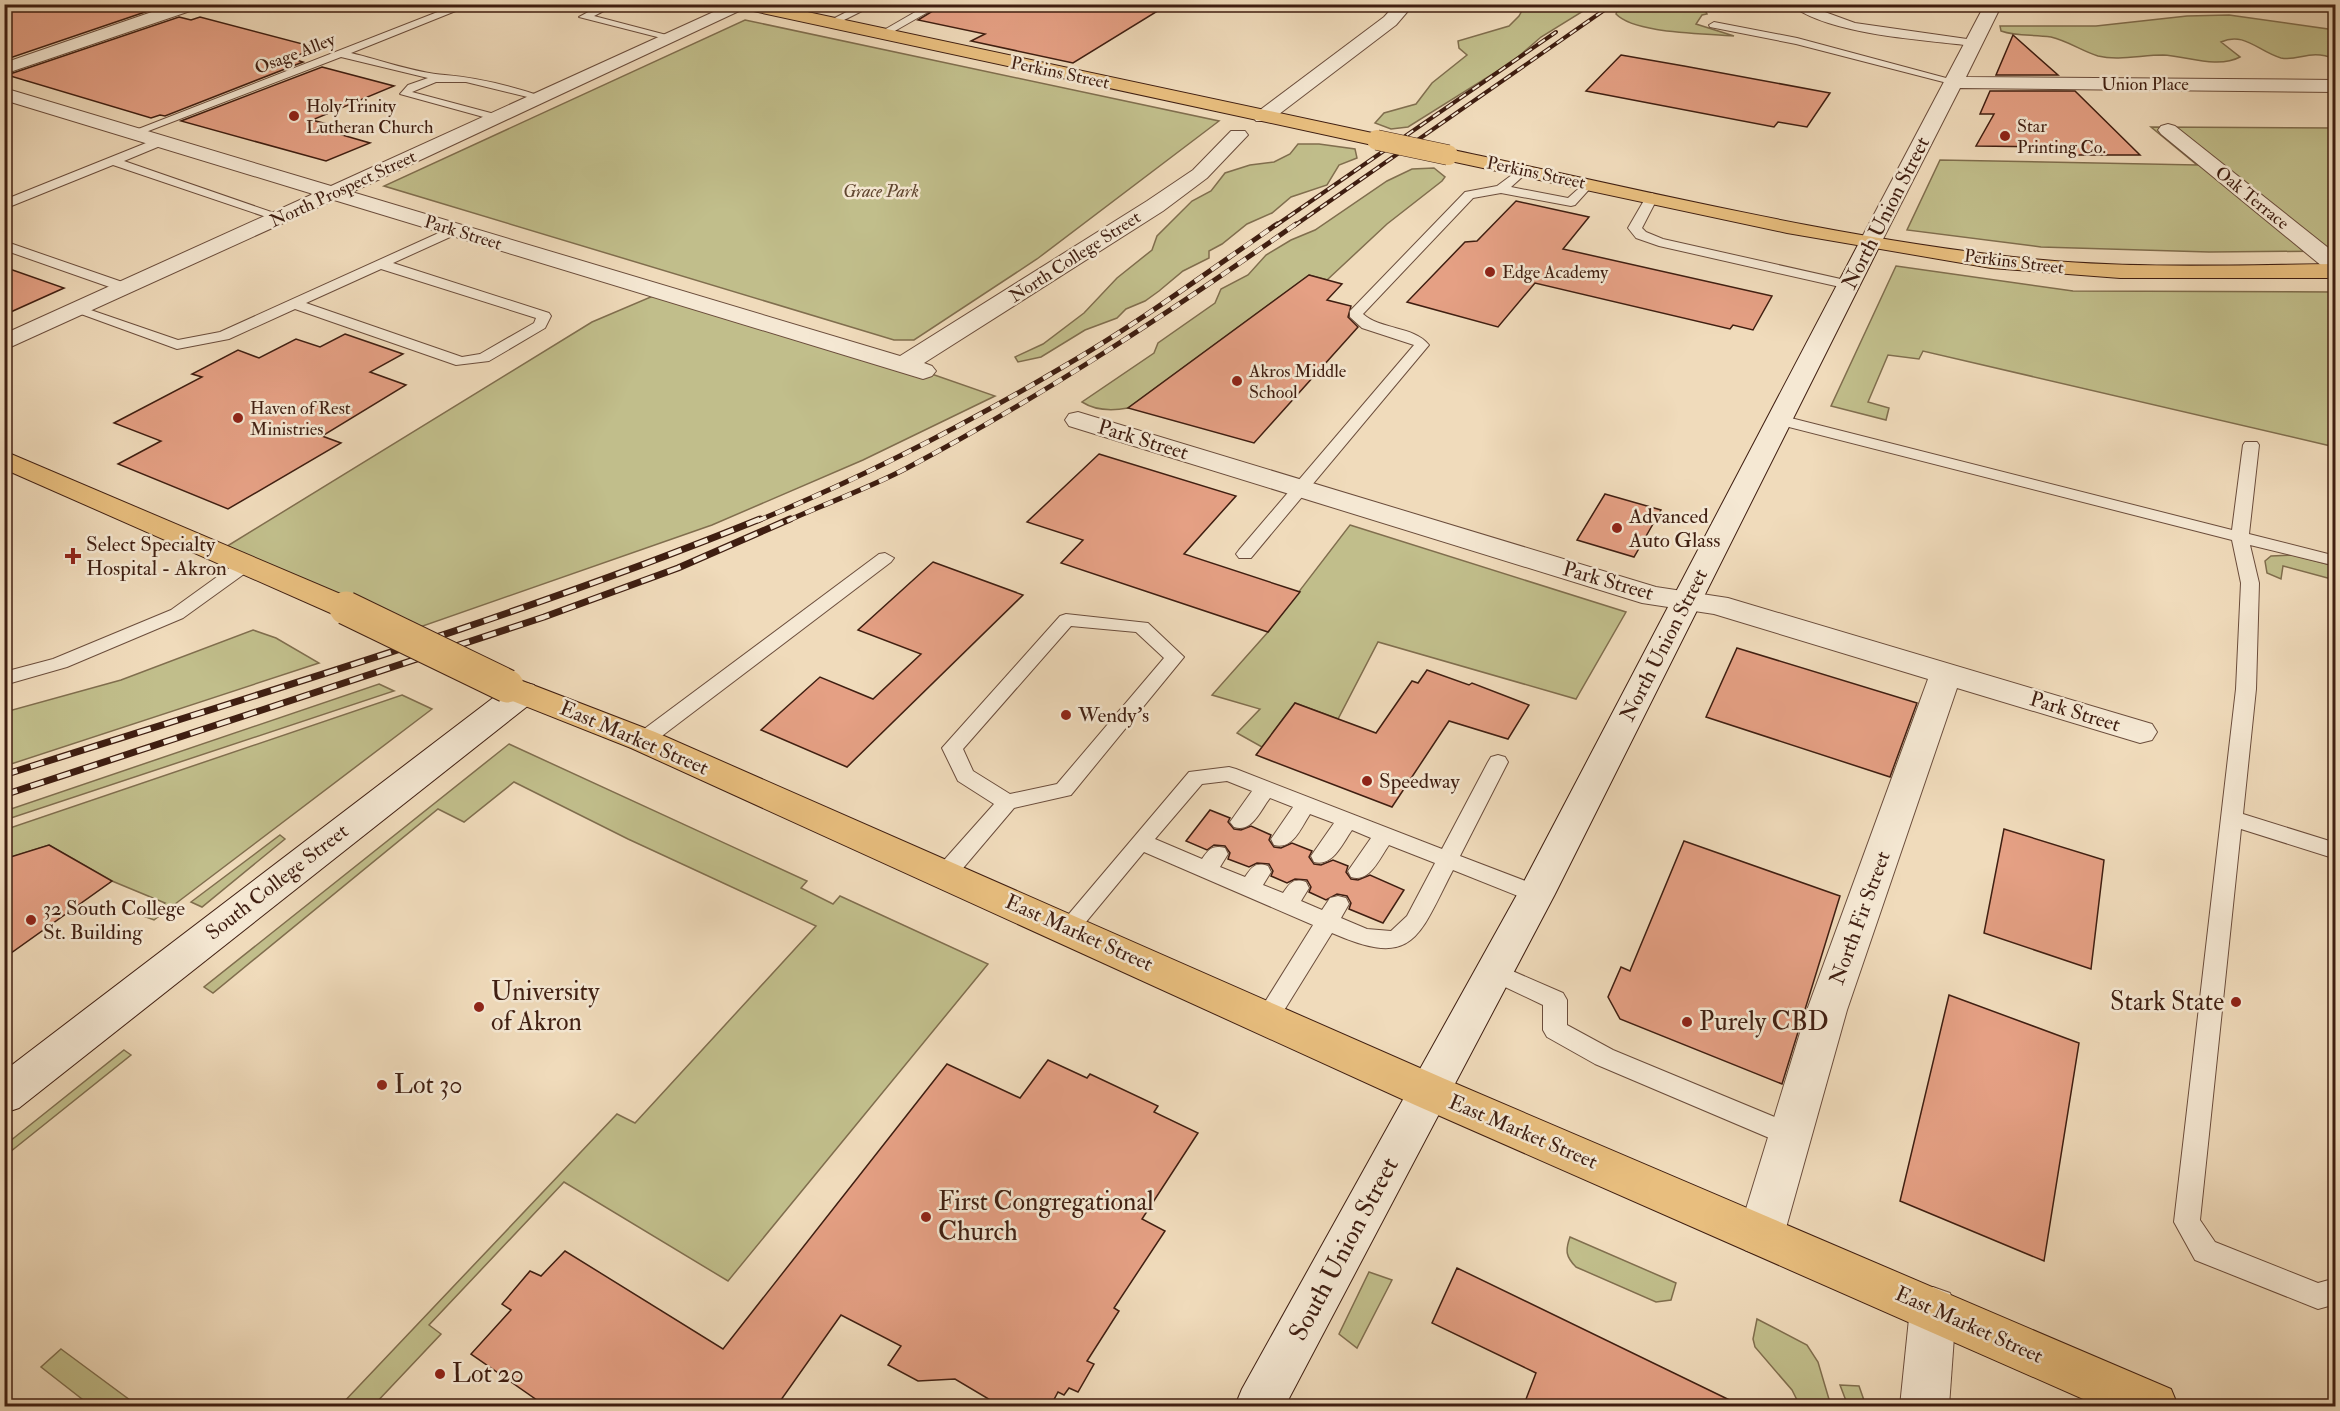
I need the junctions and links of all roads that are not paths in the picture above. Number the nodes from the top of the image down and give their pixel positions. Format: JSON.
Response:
{"nodes":[{"id":1,"x":193,"y":4,"type":"edge"},
{"id":2,"x":468,"y":4,"type":"edge"},
{"id":3,"x":612,"y":4,"type":"edge"},
{"id":4,"x":806,"y":4,"type":"edge"},
{"id":5,"x":871,"y":4,"type":"edge"},
{"id":6,"x":937,"y":4,"type":"edge"},
{"id":7,"x":1406,"y":4,"type":"edge"},
{"id":8,"x":1795,"y":4,"type":"edge"},
{"id":9,"x":1994,"y":4,"type":"edge"},
{"id":10,"x":745,"y":5,"type":"edge"},
{"id":11,"x":786,"y":14,"type":"junction"},
{"id":12,"x":830,"y":23,"type":"junction"},
{"id":13,"x":1714,"y":25,"type":"dead end"},
{"id":14,"x":1809,"y":30,"type":"junction"},
{"id":15,"x":882,"y":34,"type":"junction"},
{"id":16,"x":673,"y":38,"type":"junction"},
{"id":17,"x":1974,"y":43,"type":"junction"},
{"id":18,"x":342,"y":54,"type":"junction"},
{"id":19,"x":4,"y":69,"type":"edge"},
{"id":20,"x":442,"y":77,"type":"junction"},
{"id":21,"x":1955,"y":82,"type":"junction"},
{"id":22,"x":2336,"y":86,"type":"edge"},
{"id":23,"x":4,"y":94,"type":"edge"},
{"id":24,"x":540,"y":99,"type":"junction"},
{"id":25,"x":498,"y":117,"type":"junction"},
{"id":26,"x":1263,"y":117,"type":"junction"},
{"id":27,"x":2169,"y":130,"type":"dead end"},
{"id":28,"x":134,"y":133,"type":"junction"},
{"id":29,"x":1239,"y":135,"type":"dead end"},
{"id":30,"x":161,"y":141,"type":"junction"},
{"id":31,"x":113,"y":161,"type":"junction"},
{"id":32,"x":1524,"y":170,"type":"junction"},
{"id":33,"x":1588,"y":184,"type":"junction"},
{"id":34,"x":1501,"y":189,"type":"junction"},
{"id":35,"x":332,"y":194,"type":"junction"},
{"id":36,"x":1652,"y":197,"type":"junction"},
{"id":37,"x":4,"y":205,"type":"edge"},
{"id":38,"x":280,"y":217,"type":"junction"},
{"id":39,"x":454,"y":230,"type":"junction"},
{"id":40,"x":1871,"y":242,"type":"junction"},
{"id":41,"x":4,"y":244,"type":"edge"},
{"id":42,"x":381,"y":264,"type":"junction"},
{"id":43,"x":2336,"y":266,"type":"edge"},
{"id":44,"x":2336,"y":271,"type":"edge"},
{"id":45,"x":1849,"y":285,"type":"junction"},
{"id":46,"x":126,"y":288,"type":"junction"},
{"id":47,"x":295,"y":304,"type":"junction"},
{"id":48,"x":77,"y":310,"type":"junction"},
{"id":49,"x":4,"y":343,"type":"edge"},
{"id":50,"x":912,"y":368,"type":"joint"},
{"id":51,"x":1078,"y":420,"type":"dead end"},
{"id":52,"x":1779,"y":420,"type":"junction"},
{"id":53,"x":2251,"y":445,"type":"dead end"},
{"id":54,"x":4,"y":459,"type":"edge"},
{"id":55,"x":1300,"y":488,"type":"junction"},
{"id":56,"x":2241,"y":537,"type":"junction"},
{"id":57,"x":1245,"y":554,"type":"dead end"},
{"id":58,"x":885,"y":558,"type":"dead end"},
{"id":59,"x":2336,"y":561,"type":"edge"},
{"id":60,"x":245,"y":565,"type":"junction"},
{"id":61,"x":1687,"y":600,"type":"junction"},
{"id":62,"x":1946,"y":673,"type":"junction"},
{"id":63,"x":4,"y":679,"type":"edge"},
{"id":64,"x":514,"y":689,"type":"junction"},
{"id":65,"x":2140,"y":732,"type":"dead end"},
{"id":66,"x":643,"y":740,"type":"junction"},
{"id":67,"x":1498,"y":762,"type":"dead end"},
{"id":68,"x":1266,"y":788,"type":"junction"},
{"id":69,"x":1007,"y":801,"type":"junction"},
{"id":70,"x":1306,"y":804,"type":"junction"},
{"id":71,"x":2232,"y":818,"type":"junction"},
{"id":72,"x":1347,"y":820,"type":"junction"},
{"id":73,"x":1241,"y":822,"type":"dead end"},
{"id":74,"x":1384,"y":835,"type":"junction"},
{"id":75,"x":1282,"y":839,"type":"dead end"},
{"id":76,"x":1141,"y":842,"type":"junction"},
{"id":77,"x":2336,"y":851,"type":"edge"},
{"id":78,"x":1322,"y":856,"type":"dead end"},
{"id":79,"x":1449,"y":860,"type":"junction"},
{"id":80,"x":1359,"y":871,"type":"dead end"},
{"id":81,"x":945,"y":874,"type":"junction"},
{"id":82,"x":1536,"y":894,"type":"junction"},
{"id":83,"x":1333,"y":913,"type":"junction"},
{"id":84,"x":1068,"y":928,"type":"junction"},
{"id":85,"x":1494,"y":972,"type":"junction"},
{"id":86,"x":1267,"y":1018,"type":"junction"},
{"id":87,"x":1430,"y":1092,"type":"junction"},
{"id":88,"x":4,"y":1095,"type":"edge"},
{"id":89,"x":1790,"y":1135,"type":"junction"},
{"id":90,"x":1761,"y":1235,"type":"junction"},
{"id":91,"x":2336,"y":1291,"type":"edge"},
{"id":92,"x":1933,"y":1309,"type":"junction"},
{"id":93,"x":1259,"y":1407,"type":"edge"},
{"id":94,"x":1924,"y":1407,"type":"edge"},
{"id":95,"x":2154,"y":1407,"type":"edge"}],
"edges":[{"from":1,"to":19,"type":"street"},
{"from":2,"to":18,"type":"lane","name":"Osage Alley"},
{"from":3,"to":16,"type":"lane"},
{"from":4,"to":11,"type":"lane"},
{"from":5,"to":12,"type":"lane"},
{"from":6,"to":15,"type":"lane"},
{"from":7,"to":26,"type":"street"},
{"from":8,"to":14,"type":"lane"},
{"from":9,"to":17,"type":"street","name":"North Union Street"},
{"from":10,"to":11,"type":"main road","name":"Perkins Street"},
{"from":10,"to":16,"type":"street","name":"North Prospect Street"},
{"from":11,"to":12,"type":"main road","name":"Perkins Street"},
{"from":12,"to":15,"type":"main road","name":"Perkins Street"},
{"from":13,"to":14,"type":"lane"},
{"from":14,"to":17,"type":"lane"},
{"from":14,"to":21,"type":"lane"},
{"from":15,"to":26,"type":"main road","name":"Perkins Street"},
{"from":16,"to":24,"type":"street","name":"North Prospect Street"},
{"from":17,"to":21,"type":"street","name":"North Union Street"},
{"from":18,"to":20,"type":"lane"},
{"from":18,"to":28,"type":"lane","name":"Osage Alley"},
{"from":20,"to":24,"type":"lane"},
{"from":20,"to":25,"type":"lane"},
{"from":21,"to":22,"type":"street","name":"Union Place"},
{"from":21,"to":40,"type":"street","name":"North Union Street"},
{"from":23,"to":28,"type":"street","name":"Park Street"},
{"from":24,"to":25,"type":"street","name":"North Prospect Street"},
{"from":25,"to":35,"type":"street","name":"North Prospect Street"},
{"from":26,"to":32,"type":"main road","name":"Perkins Street","bridge":true},
{"from":27,"to":43,"type":"street","name":"Oak Terrace"},
{"from":28,"to":30,"type":"street","name":"Park Street"},
{"from":29,"to":50,"type":"street","name":"North College Street"},
{"from":30,"to":31,"type":"lane"},
{"from":30,"to":35,"type":"street","name":"Park Street"},
{"from":31,"to":37,"type":"lane"},
{"from":31,"to":38,"type":"lane"},
{"from":32,"to":33,"type":"main road","name":"Perkins Street"},
{"from":32,"to":34,"type":"lane"},
{"from":33,"to":34,"type":"lane"},
{"from":33,"to":36,"type":"main road","name":"Perkins Street"},
{"from":34,"to":55,"type":"lane"},
{"from":35,"to":38,"type":"street","name":"North Prospect Street"},
{"from":35,"to":39,"type":"street","name":"Park Street"},
{"from":36,"to":40,"type":"main road","name":"Perkins Street"},
{"from":36,"to":45,"type":"lane"},
{"from":38,"to":46,"type":"street","name":"North Prospect Street"},
{"from":39,"to":42,"type":"lane"},
{"from":39,"to":50,"type":"street","name":"Park Street"},
{"from":40,"to":44,"type":"main road","name":"Perkins Street"},
{"from":40,"to":45,"type":"street","name":"North Union Street"},
{"from":41,"to":46,"type":"lane"},
{"from":42,"to":47,"type":"lane"},
{"from":42,"to":47,"type":"lane"},
{"from":45,"to":52,"type":"street","name":"North Union Street"},
{"from":46,"to":48,"type":"street","name":"North Prospect Street"},
{"from":47,"to":48,"type":"lane"},
{"from":48,"to":49,"type":"street","name":"North Prospect Street"},
{"from":51,"to":55,"type":"street","name":"Park Street"},
{"from":52,"to":56,"type":"lane"},
{"from":52,"to":61,"type":"street","name":"North Union Street"},
{"from":53,"to":56,"type":"lane"},
{"from":54,"to":60,"type":"main road","name":"East Market Street"},
{"from":55,"to":57,"type":"lane"},
{"from":55,"to":61,"type":"street","name":"Park Street"},
{"from":56,"to":59,"type":"lane"},
{"from":56,"to":71,"type":"lane"},
{"from":58,"to":66,"type":"lane"},
{"from":60,"to":63,"type":"lane"},
{"from":60,"to":64,"type":"main road","name":"East Market Street","bridge":true},
{"from":61,"to":62,"type":"street","name":"Park Street"},
{"from":61,"to":82,"type":"street","name":"North Union Street"},
{"from":62,"to":65,"type":"street","name":"Park Street"},
{"from":62,"to":89,"type":"street","name":"North Fir Street"},
{"from":64,"to":66,"type":"main road","name":"East Market Street"},
{"from":64,"to":88,"type":"street","name":"South College Street"},
{"from":66,"to":81,"type":"main road","name":"East Market Street"},
{"from":67,"to":79,"type":"lane"},
{"from":68,"to":70,"type":"lane"},
{"from":68,"to":73,"type":"lane"},
{"from":68,"to":76,"type":"lane"},
{"from":69,"to":69,"type":"lane"},
{"from":69,"to":81,"type":"lane"},
{"from":70,"to":72,"type":"lane"},
{"from":70,"to":75,"type":"lane"},
{"from":71,"to":77,"type":"lane"},
{"from":71,"to":91,"type":"lane"},
{"from":72,"to":74,"type":"lane"},
{"from":72,"to":78,"type":"lane"},
{"from":74,"to":79,"type":"lane"},
{"from":74,"to":80,"type":"lane"},
{"from":76,"to":83,"type":"lane"},
{"from":76,"to":84,"type":"lane"},
{"from":79,"to":82,"type":"lane"},
{"from":79,"to":83,"type":"lane"},
{"from":81,"to":84,"type":"main road","name":"East Market Street"},
{"from":82,"to":85,"type":"street","name":"North Union Street"},
{"from":83,"to":86,"type":"lane"},
{"from":84,"to":86,"type":"main road","name":"East Market Street"},
{"from":85,"to":87,"type":"street","name":"North Union Street"},
{"from":85,"to":89,"type":"lane"},
{"from":86,"to":87,"type":"main road","name":"East Market Street"},
{"from":87,"to":90,"type":"main road","name":"East Market Street"},
{"from":87,"to":93,"type":"street","name":"South Union Street"},
{"from":89,"to":90,"type":"street","name":"North Fir Street"},
{"from":90,"to":92,"type":"main road","name":"East Market Street"},
{"from":92,"to":94,"type":"street"},
{"from":92,"to":95,"type":"main road","name":"East Market Street"}]}
